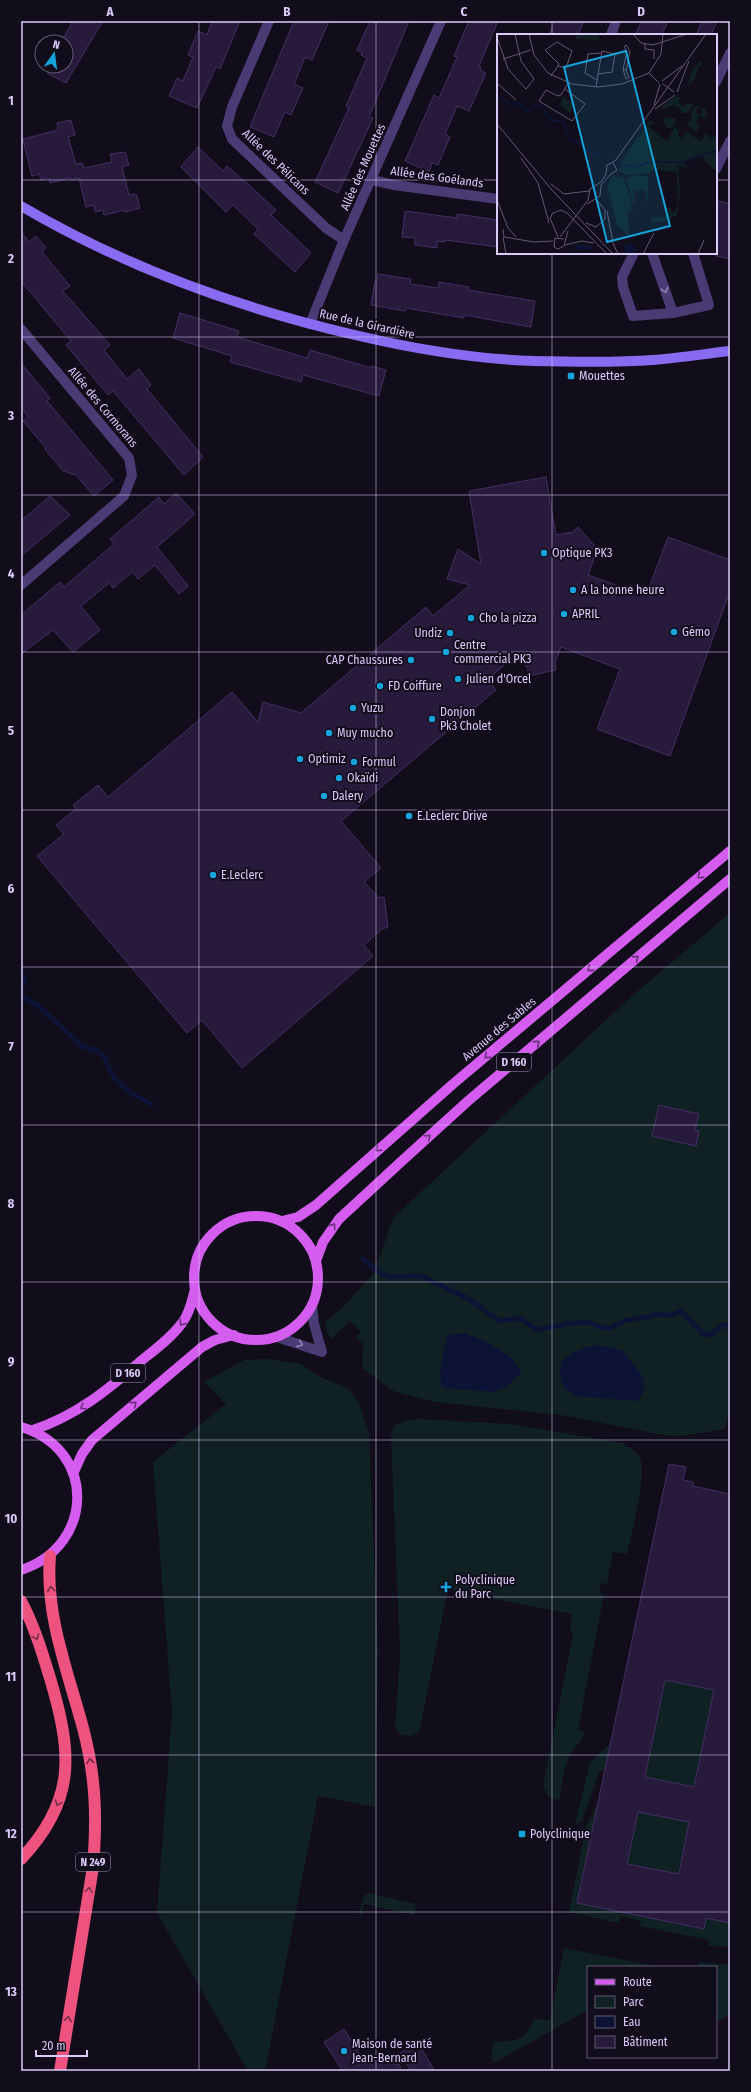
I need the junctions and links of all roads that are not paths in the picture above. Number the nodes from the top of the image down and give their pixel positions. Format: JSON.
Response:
{"nodes":[{"id":1,"x":269,"y":21,"type":"edge"},
{"id":2,"x":441,"y":21,"type":"edge"},
{"id":3,"x":616,"y":21,"type":"edge"},
{"id":4,"x":611,"y":34,"type":"edge"},
{"id":5,"x":730,"y":53,"type":"edge"},
{"id":6,"x":717,"y":80,"type":"edge"},
{"id":7,"x":730,"y":141,"type":"edge"},
{"id":8,"x":717,"y":167,"type":"edge"},
{"id":9,"x":372,"y":180,"type":"junction"},
{"id":10,"x":497,"y":199,"type":"edge"},
{"id":11,"x":21,"y":206,"type":"edge"},
{"id":12,"x":344,"y":240,"type":"junction"},
{"id":13,"x":634,"y":254,"type":"edge"},
{"id":14,"x":652,"y":254,"type":"edge"},
{"id":15,"x":693,"y":254,"type":"edge"},
{"id":16,"x":673,"y":313,"type":"junction"},
{"id":17,"x":310,"y":324,"type":"junction"},
{"id":18,"x":21,"y":329,"type":"edge"},
{"id":19,"x":730,"y":351,"type":"edge"},
{"id":20,"x":21,"y":585,"type":"edge"},
{"id":21,"x":730,"y":851,"type":"edge"},
{"id":22,"x":730,"y":879,"type":"edge"},
{"id":23,"x":282,"y":1221,"type":"junction"},
{"id":24,"x":316,"y":1261,"type":"junction"},
{"id":25,"x":195,"y":1287,"type":"junction"},
{"id":26,"x":312,"y":1306,"type":"junction"},
{"id":27,"x":234,"y":1336,"type":"junction"},
{"id":28,"x":277,"y":1337,"type":"junction"},
{"id":29,"x":21,"y":1427,"type":"edge"},
{"id":30,"x":33,"y":1430,"type":"junction"},
{"id":31,"x":73,"y":1474,"type":"junction"},
{"id":32,"x":50,"y":1556,"type":"junction"},
{"id":33,"x":21,"y":1570,"type":"edge"},
{"id":34,"x":21,"y":1601,"type":"edge"},
{"id":35,"x":21,"y":1859,"type":"edge"},
{"id":36,"x":60,"y":2071,"type":"edge"}],
"edges":[{"from":1,"to":12,"type":"street","name":"Allée des Pélicans"},
{"from":2,"to":9,"type":"street","name":"Allée des Mouettes"},
{"from":3,"to":4,"type":"street"},
{"from":5,"to":6,"type":"street"},
{"from":7,"to":8,"type":"street"},
{"from":9,"to":10,"type":"street","name":"Allée des Goélands"},
{"from":9,"to":12,"type":"street","name":"Allée des Mouettes"},
{"from":11,"to":17,"type":"street","name":"Rue de la Girardière"},
{"from":12,"to":17,"type":"street","name":"Allée des Mouettes"},
{"from":13,"to":16,"type":"street"},
{"from":14,"to":16,"type":"street","one_way":true},
{"from":15,"to":16,"type":"street"},
{"from":17,"to":19,"type":"street","name":"Rue de la Girardière"},
{"from":18,"to":20,"type":"street","name":"Allée des Cormorans"},
{"from":21,"to":23,"type":"main road","name":"Avenue des Sables","number":"D 160","one_way":true},
{"from":24,"to":22,"type":"main road","number":"D 160","one_way":true},
{"from":23,"to":24,"type":"main road"},
{"from":23,"to":25,"type":"main road"},
{"from":24,"to":26,"type":"main road"},
{"from":25,"to":27,"type":"main road"},
{"from":25,"to":30,"type":"main road","number":"D 160","one_way":true},
{"from":26,"to":28,"type":"main road"},
{"from":28,"to":26,"type":"street","one_way":true},
{"from":27,"to":28,"type":"main road"},
{"from":31,"to":27,"type":"main road","number":"D 160","one_way":true},
{"from":29,"to":30,"type":"main road"},
{"from":30,"to":31,"type":"main road"},
{"from":31,"to":32,"type":"main road"},
{"from":32,"to":33,"type":"main road"},
{"from":36,"to":32,"type":"highway","number":"N 249","one_way":true},
{"from":34,"to":35,"type":"highway","one_way":true}]}
